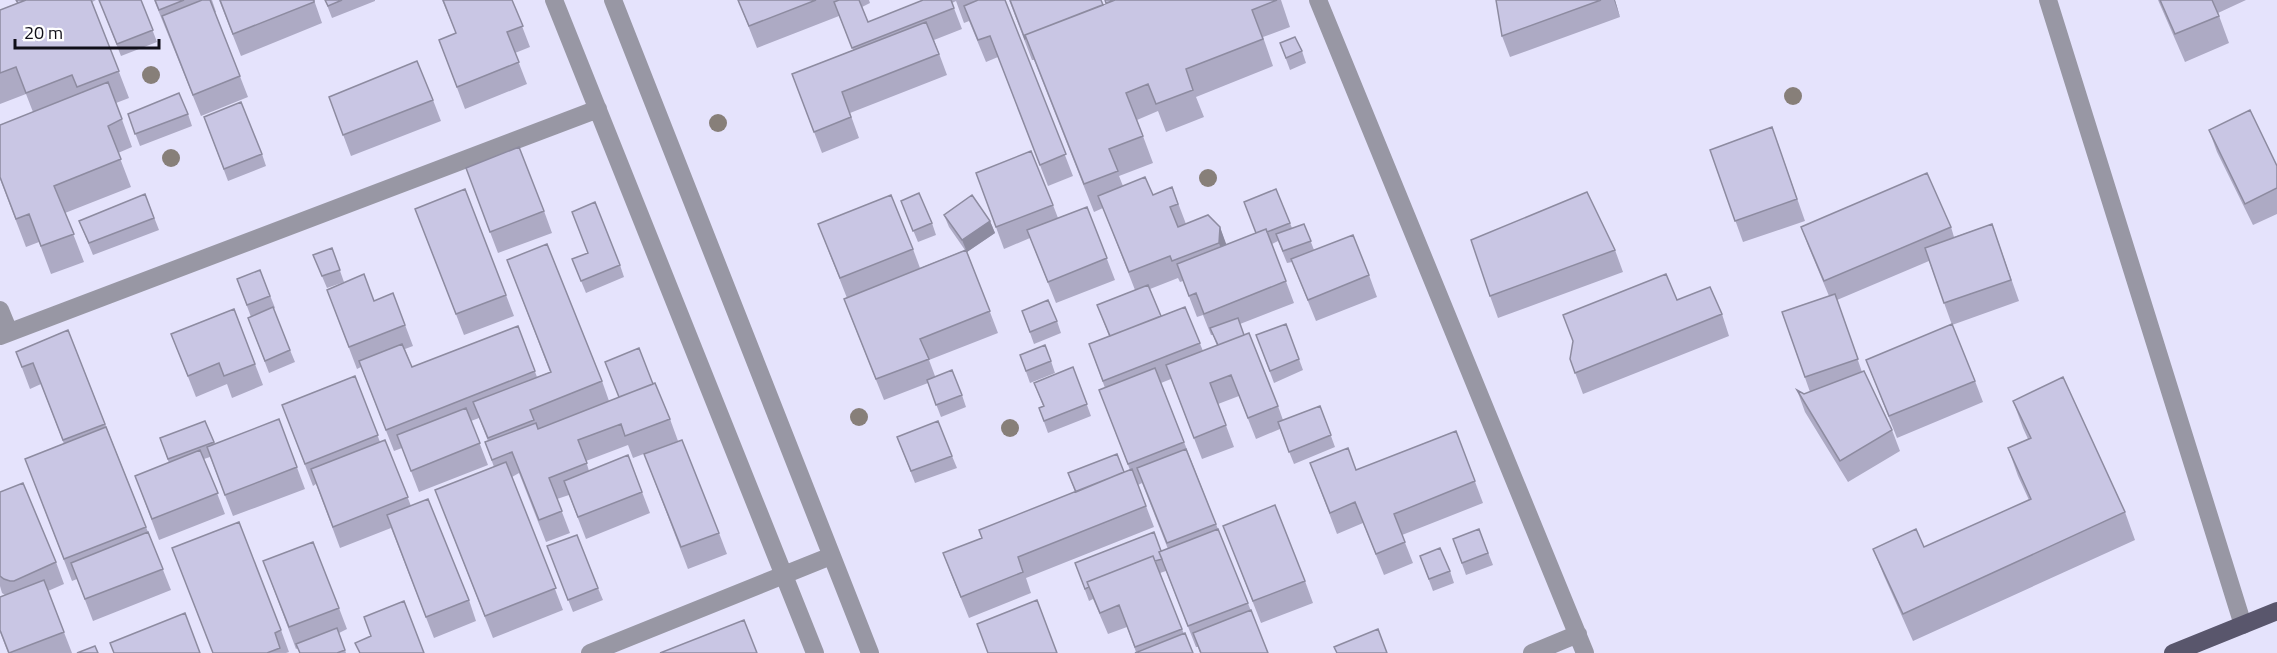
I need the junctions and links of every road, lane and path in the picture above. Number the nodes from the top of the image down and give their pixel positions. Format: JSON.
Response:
{"nodes":[{"id":1,"x":554,"y":0,"type":"edge"},
{"id":2,"x":613,"y":0,"type":"edge"},
{"id":3,"x":1318,"y":0,"type":"edge"},
{"id":4,"x":2048,"y":0,"type":"edge"},
{"id":5,"x":598,"y":109,"type":"junction"},
{"id":6,"x":0,"y":310,"type":"edge"},
{"id":7,"x":4,"y":334,"type":"edge"},
{"id":8,"x":831,"y":556,"type":"junction"},
{"id":9,"x":784,"y":574,"type":"junction"},
{"id":10,"x":2277,"y":611,"type":"edge"},
{"id":11,"x":2243,"y":625,"type":"junction"},
{"id":12,"x":1578,"y":634,"type":"junction"},
{"id":13,"x":590,"y":653,"type":"edge"},
{"id":14,"x":815,"y":653,"type":"edge"},
{"id":15,"x":870,"y":653,"type":"edge"},
{"id":16,"x":1532,"y":653,"type":"edge"},
{"id":17,"x":1585,"y":653,"type":"edge"},
{"id":18,"x":2173,"y":653,"type":"edge"}],
"edges":[{"from":1,"to":5,"type":"street"},
{"from":2,"to":8,"type":"street"},
{"from":3,"to":12,"type":"street"},
{"from":4,"to":11,"type":"street"},
{"from":5,"to":7,"type":"street"},
{"from":5,"to":9,"type":"street"},
{"from":6,"to":7,"type":"street"},
{"from":8,"to":9,"type":"street"},
{"from":8,"to":15,"type":"street"},
{"from":9,"to":13,"type":"street"},
{"from":9,"to":14,"type":"street"},
{"from":10,"to":11,"type":"main road"},
{"from":11,"to":18,"type":"main road"},
{"from":12,"to":16,"type":"street"},
{"from":12,"to":17,"type":"street"}]}
